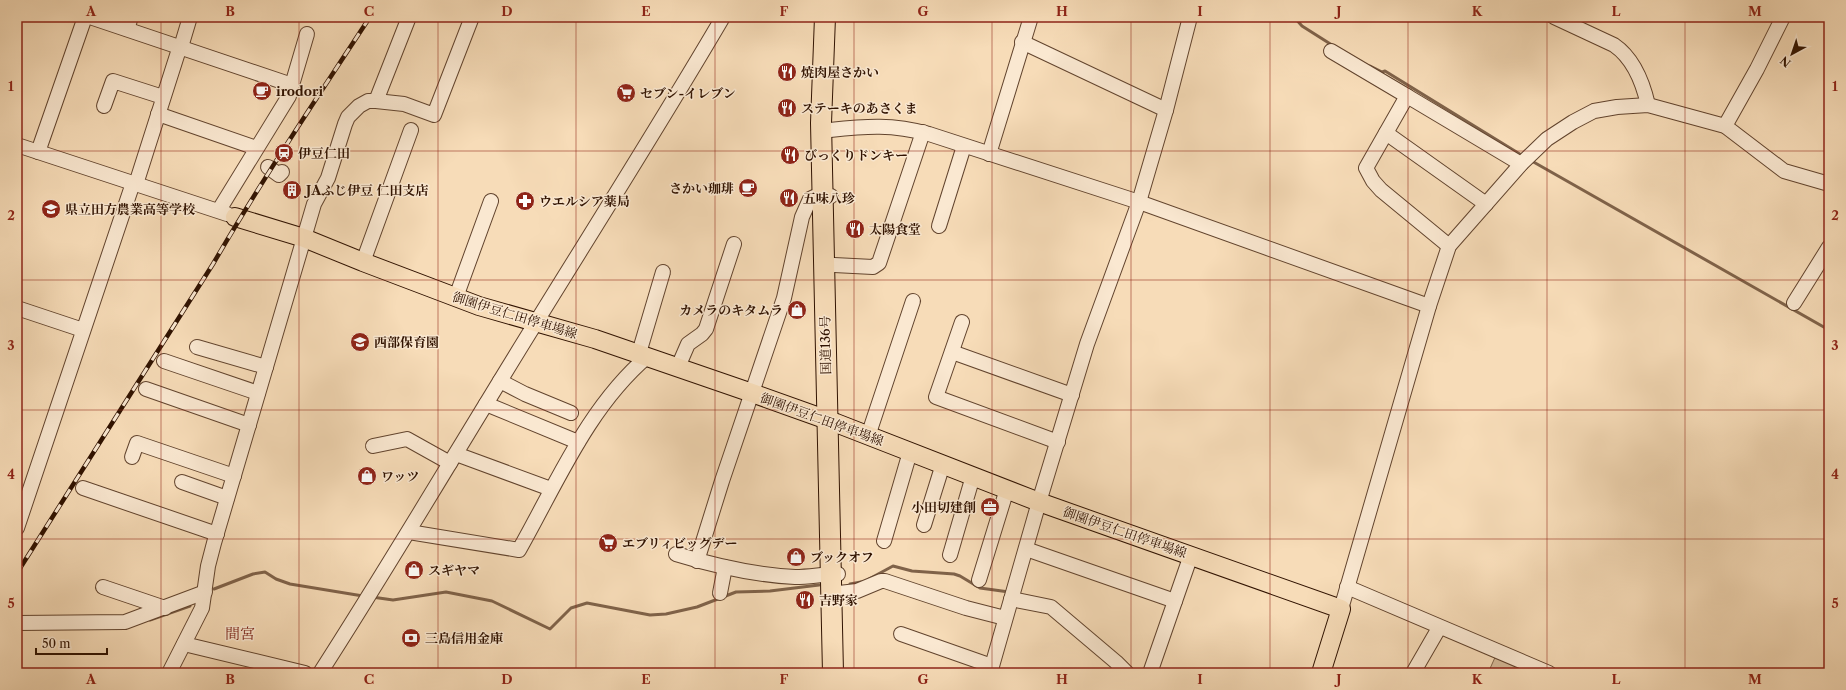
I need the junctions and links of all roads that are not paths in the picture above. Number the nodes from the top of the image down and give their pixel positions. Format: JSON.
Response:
{"nodes":[{"id":1,"x":85,"y":17,"type":"edge"},
{"id":2,"x":90,"y":17,"type":"edge"},
{"id":3,"x":190,"y":17,"type":"edge"},
{"id":4,"x":409,"y":17,"type":"edge"},
{"id":5,"x":472,"y":17,"type":"edge"},
{"id":6,"x":723,"y":17,"type":"edge"},
{"id":7,"x":825,"y":17,"type":"edge"},
{"id":8,"x":835,"y":17,"type":"edge"},
{"id":9,"x":1031,"y":17,"type":"edge"},
{"id":10,"x":1190,"y":17,"type":"edge"},
{"id":11,"x":1554,"y":17,"type":"edge"},
{"id":12,"x":1783,"y":17,"type":"edge"},
{"id":13,"x":129,"y":23,"type":"edge"},
{"id":14,"x":307,"y":34,"type":"dead end"},
{"id":15,"x":1022,"y":42,"type":"junction"},
{"id":16,"x":180,"y":46,"type":"junction"},
{"id":17,"x":1331,"y":51,"type":"dead end"},
{"id":18,"x":292,"y":85,"type":"junction"},
{"id":19,"x":163,"y":96,"type":"junction"},
{"id":20,"x":1407,"y":96,"type":"junction"},
{"id":21,"x":376,"y":101,"type":"junction"},
{"id":22,"x":1648,"y":105,"type":"junction"},
{"id":23,"x":104,"y":106,"type":"dead end"},
{"id":24,"x":1166,"y":110,"type":"junction"},
{"id":25,"x":158,"y":114,"type":"junction"},
{"id":26,"x":1725,"y":126,"type":"junction"},
{"id":27,"x":411,"y":130,"type":"dead end"},
{"id":28,"x":830,"y":130,"type":"junction"},
{"id":29,"x":923,"y":132,"type":"junction"},
{"id":30,"x":1386,"y":133,"type":"junction"},
{"id":31,"x":17,"y":145,"type":"edge"},
{"id":32,"x":964,"y":146,"type":"junction"},
{"id":33,"x":256,"y":148,"type":"junction"},
{"id":34,"x":38,"y":152,"type":"junction"},
{"id":35,"x":989,"y":154,"type":"junction"},
{"id":36,"x":1521,"y":164,"type":"junction"},
{"id":37,"x":268,"y":167,"type":"dead end"},
{"id":38,"x":282,"y":172,"type":"dead end"},
{"id":39,"x":134,"y":184,"type":"junction"},
{"id":40,"x":1829,"y":184,"type":"edge"},
{"id":41,"x":827,"y":196,"type":"junction"},
{"id":42,"x":491,"y":201,"type":"dead end"},
{"id":43,"x":1139,"y":202,"type":"junction"},
{"id":44,"x":1486,"y":204,"type":"junction"},
{"id":45,"x":227,"y":214,"type":"junction"},
{"id":46,"x":939,"y":226,"type":"dead end"},
{"id":47,"x":304,"y":238,"type":"junction"},
{"id":48,"x":734,"y":244,"type":"dead end"},
{"id":49,"x":1448,"y":246,"type":"junction"},
{"id":50,"x":1829,"y":247,"type":"edge"},
{"id":51,"x":363,"y":262,"type":"junction"},
{"id":52,"x":834,"y":265,"type":"junction"},
{"id":53,"x":663,"y":272,"type":"dead end"},
{"id":54,"x":456,"y":297,"type":"junction"},
{"id":55,"x":913,"y":301,"type":"dead end"},
{"id":56,"x":1794,"y":303,"type":"dead end"},
{"id":57,"x":1429,"y":306,"type":"junction"},
{"id":58,"x":17,"y":308,"type":"edge"},
{"id":59,"x":536,"y":322,"type":"junction"},
{"id":60,"x":962,"y":322,"type":"dead end"},
{"id":61,"x":83,"y":330,"type":"junction"},
{"id":62,"x":197,"y":347,"type":"dead end"},
{"id":63,"x":952,"y":352,"type":"junction"},
{"id":64,"x":643,"y":355,"type":"junction"},
{"id":65,"x":164,"y":361,"type":"dead end"},
{"id":66,"x":266,"y":367,"type":"junction"},
{"id":67,"x":678,"y":367,"type":"junction"},
{"id":68,"x":500,"y":382,"type":"junction"},
{"id":69,"x":146,"y":389,"type":"dead end"},
{"id":70,"x":258,"y":393,"type":"junction"},
{"id":71,"x":752,"y":393,"type":"junction"},
{"id":72,"x":1072,"y":395,"type":"junction"},
{"id":73,"x":486,"y":404,"type":"junction"},
{"id":74,"x":571,"y":413,"type":"dead end"},
{"id":75,"x":832,"y":422,"type":"junction"},
{"id":76,"x":249,"y":424,"type":"junction"},
{"id":77,"x":868,"y":436,"type":"junction"},
{"id":78,"x":578,"y":442,"type":"junction"},
{"id":79,"x":1058,"y":442,"type":"junction"},
{"id":80,"x":373,"y":446,"type":"dead end"},
{"id":81,"x":910,"y":452,"type":"junction"},
{"id":82,"x":132,"y":457,"type":"dead end"},
{"id":83,"x":453,"y":458,"type":"junction"},
{"id":84,"x":943,"y":464,"type":"junction"},
{"id":85,"x":234,"y":476,"type":"junction"},
{"id":86,"x":973,"y":476,"type":"junction"},
{"id":87,"x":182,"y":482,"type":"dead end"},
{"id":88,"x":83,"y":488,"type":"dead end"},
{"id":89,"x":551,"y":489,"type":"junction"},
{"id":90,"x":1007,"y":489,"type":"junction"},
{"id":91,"x":227,"y":498,"type":"junction"},
{"id":92,"x":1039,"y":502,"type":"junction"},
{"id":93,"x":924,"y":525,"type":"dead end"},
{"id":94,"x":17,"y":528,"type":"edge"},
{"id":95,"x":409,"y":532,"type":"junction"},
{"id":96,"x":217,"y":534,"type":"junction"},
{"id":97,"x":884,"y":541,"type":"dead end"},
{"id":98,"x":1026,"y":549,"type":"junction"},
{"id":99,"x":676,"y":554,"type":"dead end"},
{"id":100,"x":950,"y":555,"type":"dead end"},
{"id":101,"x":1191,"y":555,"type":"junction"},
{"id":102,"x":697,"y":561,"type":"junction"},
{"id":103,"x":725,"y":567,"type":"junction"},
{"id":104,"x":836,"y":580,"type":"junction"},
{"id":105,"x":979,"y":580,"type":"dead end"},
{"id":106,"x":103,"y":587,"type":"dead end"},
{"id":107,"x":1347,"y":587,"type":"junction"},
{"id":108,"x":205,"y":592,"type":"junction"},
{"id":109,"x":720,"y":593,"type":"dead end"},
{"id":110,"x":1011,"y":599,"type":"junction"},
{"id":111,"x":1175,"y":601,"type":"junction"},
{"id":112,"x":165,"y":608,"type":"junction"},
{"id":113,"x":1342,"y":609,"type":"junction"},
{"id":114,"x":1006,"y":618,"type":"junction"},
{"id":115,"x":17,"y":623,"type":"edge"},
{"id":116,"x":1439,"y":628,"type":"junction"},
{"id":117,"x":901,"y":634,"type":"dead end"},
{"id":118,"x":184,"y":644,"type":"junction"},
{"id":119,"x":1115,"y":667,"type":"edge"},
{"id":120,"x":834,"y":670,"type":"edge"},
{"id":121,"x":991,"y":670,"type":"edge"},
{"id":122,"x":169,"y":673,"type":"edge"},
{"id":123,"x":305,"y":673,"type":"edge"},
{"id":124,"x":320,"y":673,"type":"edge"},
{"id":125,"x":1127,"y":673,"type":"edge"},
{"id":126,"x":1150,"y":673,"type":"edge"},
{"id":127,"x":1320,"y":673,"type":"edge"},
{"id":128,"x":1413,"y":673,"type":"edge"},
{"id":129,"x":1549,"y":673,"type":"edge"}],
"edges":[{"from":1,"to":34,"type":"street"},
{"from":2,"to":13,"type":"street"},
{"from":3,"to":16,"type":"street"},
{"from":4,"to":21,"type":"street"},
{"from":5,"to":21,"type":"street"},
{"from":6,"to":59,"type":"street"},
{"from":7,"to":41,"type":"highway","name":"国道136号"},
{"from":8,"to":28,"type":"highway","name":"国道136号"},
{"from":9,"to":15,"type":"street"},
{"from":10,"to":24,"type":"street"},
{"from":11,"to":22,"type":"street"},
{"from":12,"to":26,"type":"street"},
{"from":13,"to":16,"type":"street"},
{"from":14,"to":18,"type":"street"},
{"from":15,"to":24,"type":"street"},
{"from":15,"to":35,"type":"street"},
{"from":16,"to":18,"type":"street"},
{"from":16,"to":19,"type":"street"},
{"from":17,"to":20,"type":"street"},
{"from":18,"to":33,"type":"street"},
{"from":19,"to":23,"type":"street"},
{"from":19,"to":25,"type":"street"},
{"from":20,"to":30,"type":"street"},
{"from":20,"to":36,"type":"street"},
{"from":21,"to":47,"type":"street"},
{"from":22,"to":26,"type":"street"},
{"from":22,"to":36,"type":"street"},
{"from":24,"to":43,"type":"street"},
{"from":25,"to":33,"type":"street"},
{"from":25,"to":39,"type":"street"},
{"from":26,"to":40,"type":"street"},
{"from":27,"to":51,"type":"street"},
{"from":28,"to":29,"type":"street"},
{"from":28,"to":41,"type":"highway","name":"国道136号"},
{"from":29,"to":32,"type":"street"},
{"from":29,"to":52,"type":"street"},
{"from":30,"to":44,"type":"street"},
{"from":30,"to":49,"type":"street"},
{"from":31,"to":34,"type":"street"},
{"from":32,"to":35,"type":"street"},
{"from":32,"to":46,"type":"street"},
{"from":33,"to":45,"type":"street"},
{"from":34,"to":39,"type":"street"},
{"from":35,"to":43,"type":"street"},
{"from":36,"to":44,"type":"street"},
{"from":37,"to":38,"type":"street"},
{"from":39,"to":45,"type":"street"},
{"from":39,"to":61,"type":"street"},
{"from":41,"to":52,"type":"highway","name":"国道136号"},
{"from":41,"to":71,"type":"street"},
{"from":41,"to":75,"type":"highway","name":"国道136号"},
{"from":42,"to":54,"type":"street"},
{"from":43,"to":57,"type":"street"},
{"from":43,"to":72,"type":"street"},
{"from":44,"to":49,"type":"street"},
{"from":45,"to":47,"type":"main road","name":"御園伊豆仁田停車場線"},
{"from":47,"to":51,"type":"main road","name":"御園伊豆仁田停車場線"},
{"from":47,"to":66,"type":"street"},
{"from":48,"to":67,"type":"street"},
{"from":49,"to":57,"type":"street"},
{"from":50,"to":56,"type":"street"},
{"from":51,"to":54,"type":"main road","name":"御園伊豆仁田停車場線"},
{"from":52,"to":75,"type":"highway","name":"国道136号"},
{"from":53,"to":64,"type":"street"},
{"from":54,"to":59,"type":"main road","name":"御園伊豆仁田停車場線"},
{"from":55,"to":77,"type":"street"},
{"from":57,"to":107,"type":"street"},
{"from":58,"to":61,"type":"street"},
{"from":59,"to":64,"type":"main road","name":"御園伊豆仁田停車場線"},
{"from":59,"to":68,"type":"street"},
{"from":60,"to":63,"type":"street"},
{"from":61,"to":94,"type":"street"},
{"from":62,"to":66,"type":"street"},
{"from":63,"to":72,"type":"street"},
{"from":63,"to":79,"type":"street"},
{"from":64,"to":67,"type":"main road","name":"御園伊豆仁田停車場線"},
{"from":64,"to":78,"type":"street"},
{"from":65,"to":70,"type":"street"},
{"from":66,"to":70,"type":"street"},
{"from":67,"to":71,"type":"main road","name":"御園伊豆仁田停車場線"},
{"from":68,"to":73,"type":"street"},
{"from":68,"to":74,"type":"street"},
{"from":69,"to":76,"type":"street"},
{"from":70,"to":76,"type":"street"},
{"from":71,"to":75,"type":"main road","name":"御園伊豆仁田停車場線"},
{"from":71,"to":102,"type":"street"},
{"from":72,"to":79,"type":"street"},
{"from":73,"to":78,"type":"street"},
{"from":73,"to":83,"type":"street"},
{"from":75,"to":77,"type":"main road","name":"御園伊豆仁田停車場線"},
{"from":75,"to":104,"type":"highway","name":"国道136号"},
{"from":76,"to":85,"type":"street"},
{"from":77,"to":81,"type":"main road","name":"御園伊豆仁田停車場線"},
{"from":78,"to":89,"type":"street"},
{"from":79,"to":92,"type":"street"},
{"from":80,"to":83,"type":"street"},
{"from":81,"to":84,"type":"main road","name":"御園伊豆仁田停車場線"},
{"from":81,"to":97,"type":"street"},
{"from":82,"to":85,"type":"street"},
{"from":83,"to":89,"type":"street"},
{"from":83,"to":95,"type":"street"},
{"from":84,"to":86,"type":"main road","name":"御園伊豆仁田停車場線"},
{"from":84,"to":93,"type":"street"},
{"from":85,"to":91,"type":"street"},
{"from":86,"to":90,"type":"main road","name":"御園伊豆仁田停車場線"},
{"from":86,"to":100,"type":"street"},
{"from":87,"to":91,"type":"street"},
{"from":88,"to":96,"type":"street"},
{"from":89,"to":95,"type":"street"},
{"from":90,"to":92,"type":"main road","name":"御園伊豆仁田停車場線"},
{"from":90,"to":105,"type":"street"},
{"from":91,"to":96,"type":"street"},
{"from":92,"to":98,"type":"street"},
{"from":92,"to":101,"type":"main road","name":"御園伊豆仁田停車場線"},
{"from":95,"to":124,"type":"street"},
{"from":96,"to":108,"type":"street"},
{"from":98,"to":110,"type":"street"},
{"from":98,"to":111,"type":"street"},
{"from":99,"to":102,"type":"street"},
{"from":101,"to":111,"type":"street"},
{"from":101,"to":113,"type":"main road","name":"御園伊豆仁田停車場線"},
{"from":102,"to":103,"type":"street"},
{"from":103,"to":104,"type":"street"},
{"from":103,"to":109,"type":"street"},
{"from":104,"to":114,"type":"street"},
{"from":104,"to":120,"type":"highway","name":"国道136号"},
{"from":106,"to":112,"type":"street"},
{"from":107,"to":113,"type":"street"},
{"from":107,"to":116,"type":"street"},
{"from":108,"to":112,"type":"street"},
{"from":108,"to":118,"type":"street"},
{"from":110,"to":114,"type":"street"},
{"from":110,"to":119,"type":"street"},
{"from":111,"to":126,"type":"street"},
{"from":112,"to":115,"type":"street"},
{"from":113,"to":127,"type":"main road"},
{"from":114,"to":121,"type":"street"},
{"from":116,"to":128,"type":"street"},
{"from":116,"to":129,"type":"street"},
{"from":117,"to":121,"type":"street"},
{"from":118,"to":122,"type":"street"},
{"from":118,"to":123,"type":"street"},
{"from":119,"to":125,"type":"street"}]}
